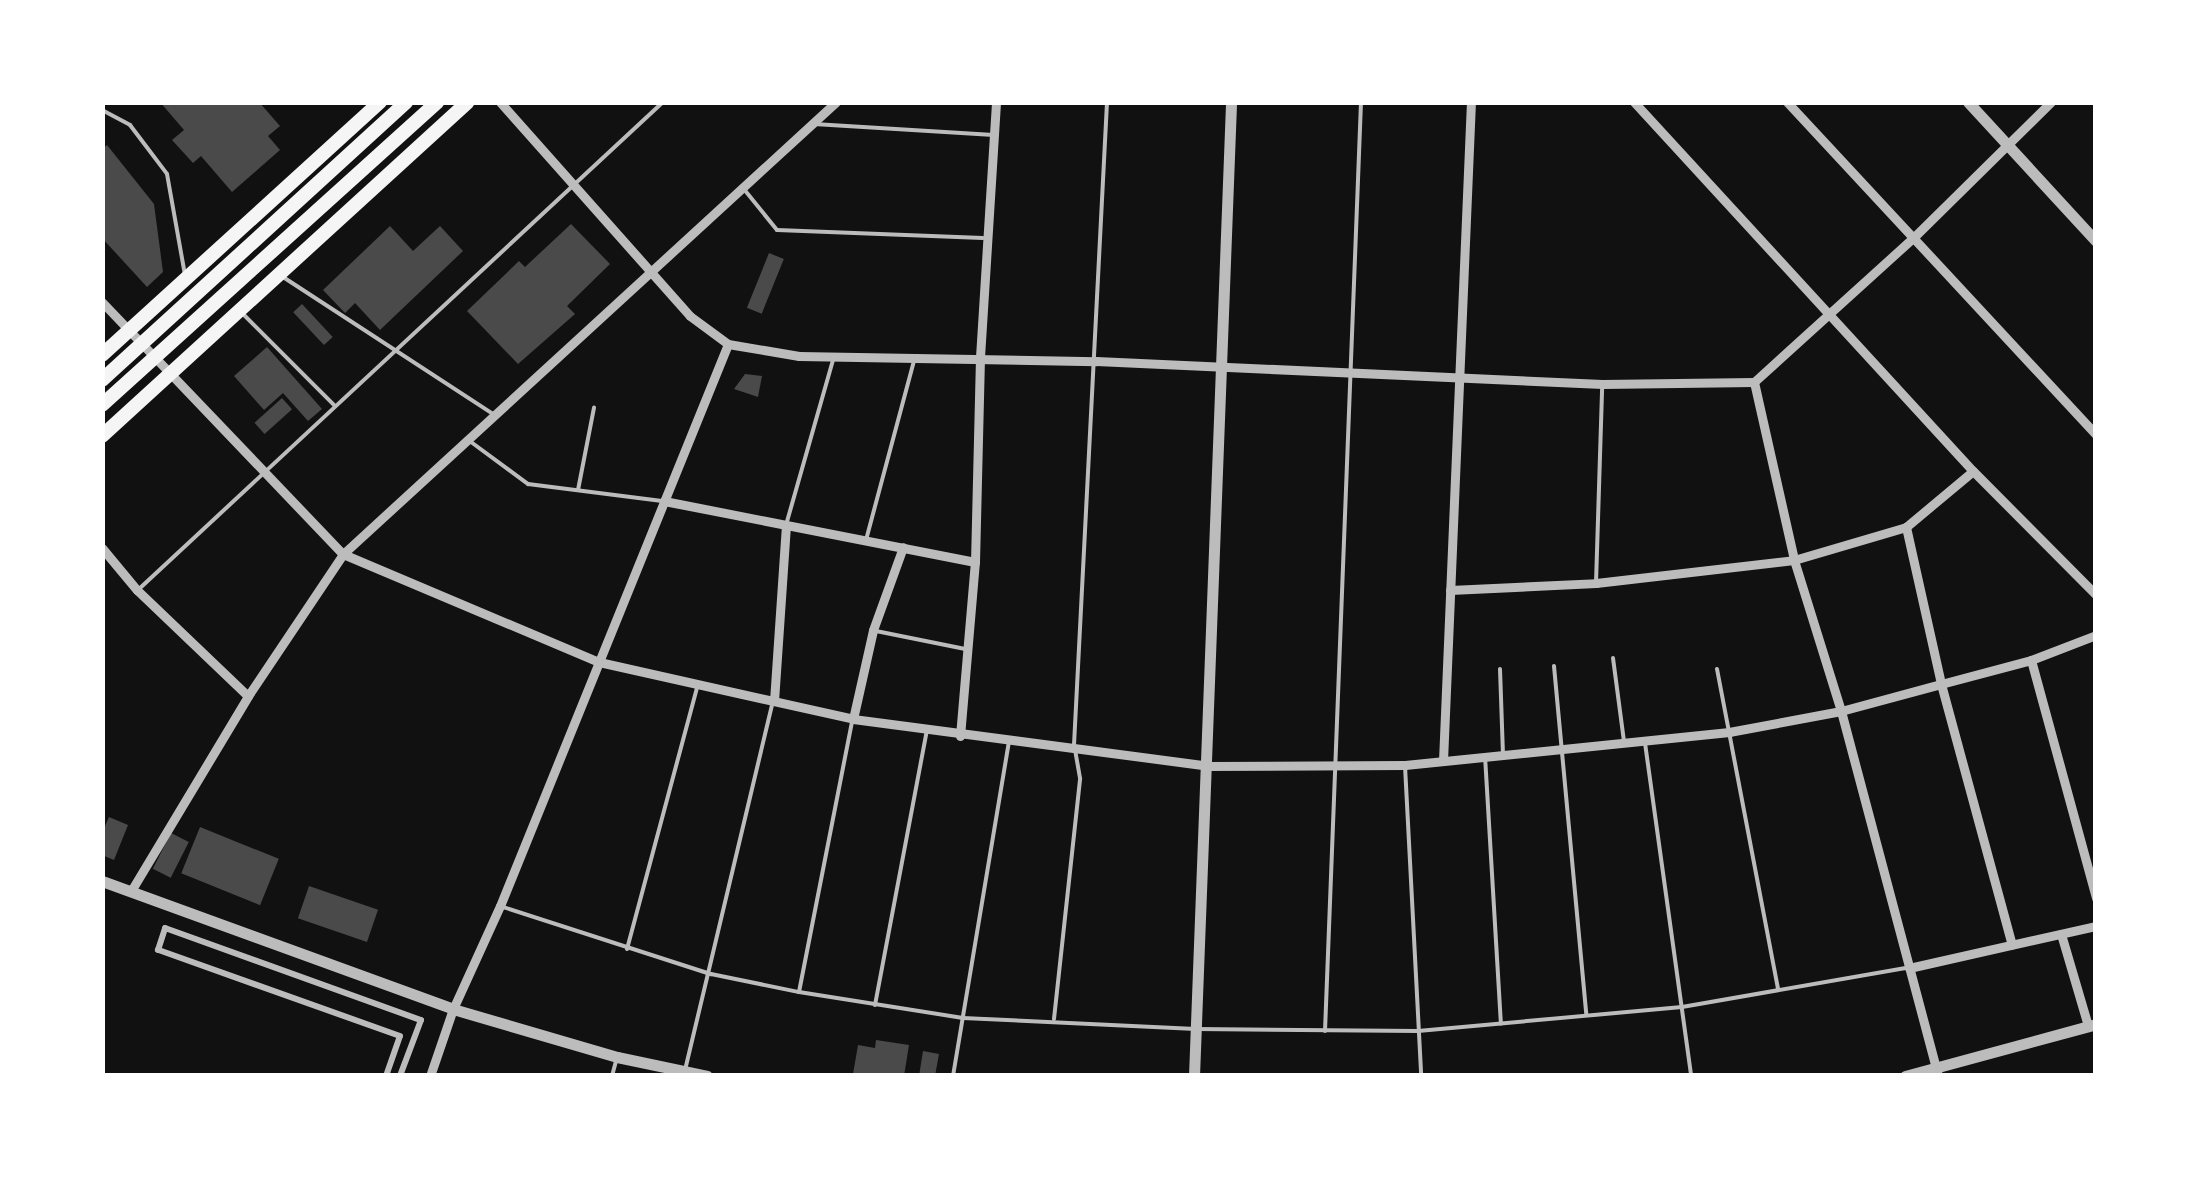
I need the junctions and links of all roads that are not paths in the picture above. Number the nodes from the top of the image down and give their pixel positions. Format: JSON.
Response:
{"nodes":[{"id":1,"x":380,"y":102,"type":"edge"},
{"id":2,"x":406,"y":102,"type":"edge"},
{"id":3,"x":437,"y":102,"type":"edge"},
{"id":4,"x":468,"y":102,"type":"edge"},
{"id":5,"x":500,"y":102,"type":"edge"},
{"id":6,"x":663,"y":102,"type":"edge"},
{"id":7,"x":836,"y":102,"type":"edge"},
{"id":8,"x":996,"y":102,"type":"edge"},
{"id":9,"x":1106,"y":102,"type":"edge"},
{"id":10,"x":1231,"y":102,"type":"edge"},
{"id":11,"x":1360,"y":102,"type":"edge"},
{"id":12,"x":1471,"y":102,"type":"edge"},
{"id":13,"x":1634,"y":102,"type":"edge"},
{"id":14,"x":1787,"y":102,"type":"edge"},
{"id":15,"x":1968,"y":102,"type":"edge"},
{"id":16,"x":2051,"y":102,"type":"edge"},
{"id":17,"x":102,"y":110,"type":"edge"},
{"id":18,"x":814,"y":124,"type":"junction"},
{"id":19,"x":994,"y":134,"type":"junction"},
{"id":20,"x":2006,"y":144,"type":"junction"},
{"id":21,"x":574,"y":184,"type":"junction"},
{"id":22,"x":741,"y":185,"type":"junction"},
{"id":23,"x":988,"y":238,"type":"junction"},
{"id":24,"x":1912,"y":238,"type":"junction"},
{"id":25,"x":2096,"y":241,"type":"edge"},
{"id":26,"x":649,"y":270,"type":"junction"},
{"id":27,"x":279,"y":274,"type":"junction"},
{"id":28,"x":186,"y":280,"type":"junction"},
{"id":29,"x":102,"y":302,"type":"edge"},
{"id":30,"x":240,"y":311,"type":"junction"},
{"id":31,"x":1828,"y":314,"type":"junction"},
{"id":32,"x":128,"y":331,"type":"junction"},
{"id":33,"x":140,"y":344,"type":"junction"},
{"id":34,"x":728,"y":344,"type":"junction"},
{"id":35,"x":394,"y":351,"type":"junction"},
{"id":36,"x":102,"y":355,"type":"edge"},
{"id":37,"x":834,"y":357,"type":"junction"},
{"id":38,"x":916,"y":357,"type":"junction"},
{"id":39,"x":980,"y":357,"type":"junction"},
{"id":40,"x":152,"y":358,"type":"junction"},
{"id":41,"x":1096,"y":361,"type":"junction"},
{"id":42,"x":1221,"y":368,"type":"junction"},
{"id":43,"x":1350,"y":372,"type":"junction"},
{"id":44,"x":168,"y":375,"type":"junction"},
{"id":45,"x":1460,"y":378,"type":"junction"},
{"id":46,"x":102,"y":380,"type":"edge"},
{"id":47,"x":1754,"y":382,"type":"junction"},
{"id":48,"x":1602,"y":384,"type":"junction"},
{"id":49,"x":102,"y":405,"type":"edge"},
{"id":50,"x":335,"y":406,"type":"junction"},
{"id":51,"x":594,"y":408,"type":"dead end"},
{"id":52,"x":494,"y":414,"type":"junction"},
{"id":53,"x":2096,"y":434,"type":"edge"},
{"id":54,"x":102,"y":436,"type":"edge"},
{"id":55,"x":467,"y":439,"type":"junction"},
{"id":56,"x":1973,"y":471,"type":"junction"},
{"id":57,"x":264,"y":474,"type":"junction"},
{"id":58,"x":578,"y":490,"type":"junction"},
{"id":59,"x":664,"y":501,"type":"junction"},
{"id":60,"x":786,"y":525,"type":"junction"},
{"id":61,"x":1906,"y":527,"type":"junction"},
{"id":62,"x":866,"y":540,"type":"junction"},
{"id":63,"x":102,"y":548,"type":"edge"},
{"id":64,"x":902,"y":548,"type":"junction"},
{"id":65,"x":343,"y":554,"type":"junction"},
{"id":66,"x":1794,"y":560,"type":"junction"},
{"id":67,"x":975,"y":562,"type":"junction"},
{"id":68,"x":1596,"y":583,"type":"junction"},
{"id":69,"x":137,"y":590,"type":"junction"},
{"id":70,"x":1450,"y":590,"type":"junction"},
{"id":71,"x":2096,"y":596,"type":"edge"},
{"id":72,"x":872,"y":630,"type":"junction"},
{"id":73,"x":2096,"y":635,"type":"edge"},
{"id":74,"x":965,"y":649,"type":"junction"},
{"id":75,"x":1614,"y":658,"type":"dead end"},
{"id":76,"x":2032,"y":660,"type":"junction"},
{"id":77,"x":599,"y":662,"type":"junction"},
{"id":78,"x":1554,"y":666,"type":"dead end"},
{"id":79,"x":1717,"y":669,"type":"dead end"},
{"id":80,"x":1500,"y":670,"type":"dead end"},
{"id":81,"x":1941,"y":684,"type":"junction"},
{"id":82,"x":698,"y":686,"type":"junction"},
{"id":83,"x":248,"y":696,"type":"junction"},
{"id":84,"x":774,"y":700,"type":"junction"},
{"id":85,"x":1841,"y":710,"type":"junction"},
{"id":86,"x":853,"y":719,"type":"junction"},
{"id":87,"x":927,"y":730,"type":"junction"},
{"id":88,"x":1729,"y":732,"type":"junction"},
{"id":89,"x":960,"y":736,"type":"junction"},
{"id":90,"x":1645,"y":740,"type":"junction"},
{"id":91,"x":1009,"y":741,"type":"junction"},
{"id":92,"x":1624,"y":742,"type":"junction"},
{"id":93,"x":1074,"y":745,"type":"junction"},
{"id":94,"x":1562,"y":749,"type":"junction"},
{"id":95,"x":1503,"y":755,"type":"junction"},
{"id":96,"x":1485,"y":756,"type":"junction"},
{"id":97,"x":1443,"y":761,"type":"junction"},
{"id":98,"x":1335,"y":763,"type":"junction"},
{"id":99,"x":1406,"y":765,"type":"junction"},
{"id":100,"x":1208,"y":766,"type":"junction"},
{"id":101,"x":102,"y":881,"type":"edge"},
{"id":102,"x":130,"y":891,"type":"junction"},
{"id":103,"x":2096,"y":898,"type":"edge"},
{"id":104,"x":500,"y":906,"type":"junction"},
{"id":105,"x":2096,"y":926,"type":"edge"},
{"id":106,"x":2062,"y":934,"type":"junction"},
{"id":107,"x":2012,"y":945,"type":"junction"},
{"id":108,"x":627,"y":949,"type":"junction"},
{"id":109,"x":1908,"y":968,"type":"junction"},
{"id":110,"x":712,"y":974,"type":"junction"},
{"id":111,"x":1779,"y":990,"type":"junction"},
{"id":112,"x":799,"y":992,"type":"junction"},
{"id":113,"x":874,"y":1005,"type":"junction"},
{"id":114,"x":1682,"y":1008,"type":"junction"},
{"id":115,"x":453,"y":1009,"type":"junction"},
{"id":116,"x":1586,"y":1016,"type":"junction"},
{"id":117,"x":963,"y":1018,"type":"junction"},
{"id":118,"x":1054,"y":1019,"type":"junction"},
{"id":119,"x":1502,"y":1024,"type":"junction"},
{"id":120,"x":2092,"y":1025,"type":"edge"},
{"id":121,"x":1196,"y":1029,"type":"junction"},
{"id":122,"x":1325,"y":1031,"type":"junction"},
{"id":123,"x":1418,"y":1031,"type":"junction"},
{"id":124,"x":617,"y":1056,"type":"junction"},
{"id":125,"x":685,"y":1071,"type":"junction"},
{"id":126,"x":1938,"y":1072,"type":"edge"},
{"id":127,"x":386,"y":1076,"type":"edge"},
{"id":128,"x":400,"y":1076,"type":"edge"},
{"id":129,"x":430,"y":1076,"type":"edge"},
{"id":130,"x":612,"y":1076,"type":"edge"},
{"id":131,"x":707,"y":1076,"type":"edge"},
{"id":132,"x":953,"y":1076,"type":"edge"},
{"id":133,"x":1194,"y":1076,"type":"edge"},
{"id":134,"x":1420,"y":1076,"type":"edge"},
{"id":135,"x":1692,"y":1076,"type":"edge"},
{"id":136,"x":1905,"y":1076,"type":"edge"}],
"edges":[{"from":1,"to":28,"type":"main road"},
{"from":2,"to":33,"type":"main road"},
{"from":3,"to":40,"type":"main road"},
{"from":4,"to":27,"type":"main road"},
{"from":5,"to":21,"type":"street"},
{"from":6,"to":21,"type":"lane"},
{"from":7,"to":18,"type":"street"},
{"from":8,"to":19,"type":"street"},
{"from":9,"to":41,"type":"lane"},
{"from":10,"to":42,"type":"street"},
{"from":11,"to":43,"type":"lane"},
{"from":12,"to":45,"type":"street"},
{"from":13,"to":31,"type":"street"},
{"from":14,"to":24,"type":"street"},
{"from":15,"to":20,"type":"street"},
{"from":16,"to":20,"type":"street"},
{"from":17,"to":28,"type":"lane"},
{"from":18,"to":19,"type":"lane"},
{"from":18,"to":22,"type":"street"},
{"from":19,"to":23,"type":"street"},
{"from":20,"to":24,"type":"street"},
{"from":20,"to":25,"type":"street"},
{"from":21,"to":26,"type":"street"},
{"from":21,"to":35,"type":"lane"},
{"from":22,"to":23,"type":"lane"},
{"from":22,"to":26,"type":"street"},
{"from":23,"to":39,"type":"street"},
{"from":24,"to":31,"type":"street"},
{"from":24,"to":53,"type":"street"},
{"from":26,"to":34,"type":"street"},
{"from":26,"to":52,"type":"street"},
{"from":27,"to":30,"type":"main road"},
{"from":27,"to":35,"type":"lane"},
{"from":28,"to":32,"type":"main road"},
{"from":29,"to":32,"type":"street"},
{"from":30,"to":44,"type":"main road"},
{"from":30,"to":50,"type":"lane"},
{"from":31,"to":47,"type":"street"},
{"from":31,"to":56,"type":"street"},
{"from":32,"to":33,"type":"street"},
{"from":32,"to":36,"type":"main road"},
{"from":33,"to":40,"type":"street"},
{"from":33,"to":46,"type":"main road"},
{"from":34,"to":37,"type":"street"},
{"from":34,"to":59,"type":"street"},
{"from":35,"to":50,"type":"lane"},
{"from":35,"to":52,"type":"lane"},
{"from":37,"to":38,"type":"street"},
{"from":37,"to":60,"type":"lane"},
{"from":38,"to":39,"type":"street"},
{"from":38,"to":62,"type":"lane"},
{"from":39,"to":41,"type":"street"},
{"from":39,"to":67,"type":"street"},
{"from":40,"to":44,"type":"street"},
{"from":40,"to":49,"type":"main road"},
{"from":41,"to":42,"type":"street"},
{"from":41,"to":93,"type":"lane"},
{"from":42,"to":43,"type":"street"},
{"from":42,"to":100,"type":"street"},
{"from":43,"to":45,"type":"street"},
{"from":43,"to":98,"type":"lane"},
{"from":44,"to":54,"type":"main road"},
{"from":44,"to":57,"type":"street"},
{"from":45,"to":48,"type":"street"},
{"from":45,"to":70,"type":"street"},
{"from":47,"to":48,"type":"street"},
{"from":47,"to":66,"type":"street"},
{"from":48,"to":68,"type":"lane"},
{"from":50,"to":57,"type":"lane"},
{"from":51,"to":58,"type":"lane"},
{"from":52,"to":55,"type":"street"},
{"from":55,"to":58,"type":"lane"},
{"from":55,"to":65,"type":"street"},
{"from":56,"to":61,"type":"street"},
{"from":56,"to":71,"type":"street"},
{"from":57,"to":65,"type":"street"},
{"from":57,"to":69,"type":"lane"},
{"from":58,"to":59,"type":"lane"},
{"from":59,"to":60,"type":"street"},
{"from":59,"to":77,"type":"street"},
{"from":60,"to":62,"type":"street"},
{"from":60,"to":84,"type":"street"},
{"from":61,"to":66,"type":"street"},
{"from":61,"to":81,"type":"street"},
{"from":62,"to":64,"type":"street"},
{"from":63,"to":69,"type":"street"},
{"from":64,"to":67,"type":"street"},
{"from":64,"to":72,"type":"street"},
{"from":65,"to":77,"type":"street"},
{"from":65,"to":83,"type":"street"},
{"from":66,"to":68,"type":"street"},
{"from":66,"to":85,"type":"street"},
{"from":67,"to":74,"type":"street"},
{"from":68,"to":70,"type":"street"},
{"from":69,"to":83,"type":"street"},
{"from":70,"to":97,"type":"street"},
{"from":72,"to":74,"type":"lane"},
{"from":72,"to":86,"type":"street"},
{"from":73,"to":76,"type":"street"},
{"from":74,"to":89,"type":"street"},
{"from":75,"to":92,"type":"lane"},
{"from":76,"to":81,"type":"street"},
{"from":76,"to":103,"type":"street"},
{"from":77,"to":82,"type":"street"},
{"from":77,"to":104,"type":"street"},
{"from":78,"to":94,"type":"lane"},
{"from":79,"to":88,"type":"lane"},
{"from":80,"to":95,"type":"lane"},
{"from":81,"to":85,"type":"street"},
{"from":81,"to":107,"type":"street"},
{"from":82,"to":84,"type":"street"},
{"from":82,"to":108,"type":"lane"},
{"from":83,"to":102,"type":"street"},
{"from":84,"to":86,"type":"street"},
{"from":84,"to":110,"type":"lane"},
{"from":85,"to":88,"type":"street"},
{"from":85,"to":109,"type":"street"},
{"from":86,"to":87,"type":"street"},
{"from":86,"to":112,"type":"lane"},
{"from":87,"to":89,"type":"street"},
{"from":87,"to":113,"type":"lane"},
{"from":88,"to":90,"type":"street"},
{"from":88,"to":111,"type":"lane"},
{"from":89,"to":91,"type":"street"},
{"from":90,"to":92,"type":"street"},
{"from":90,"to":114,"type":"lane"},
{"from":91,"to":93,"type":"street"},
{"from":91,"to":117,"type":"lane"},
{"from":92,"to":94,"type":"street"},
{"from":93,"to":100,"type":"street"},
{"from":93,"to":118,"type":"lane"},
{"from":94,"to":95,"type":"street"},
{"from":94,"to":116,"type":"lane"},
{"from":95,"to":96,"type":"street"},
{"from":96,"to":97,"type":"street"},
{"from":96,"to":119,"type":"lane"},
{"from":97,"to":99,"type":"street"},
{"from":98,"to":99,"type":"street"},
{"from":98,"to":100,"type":"street"},
{"from":98,"to":122,"type":"lane"},
{"from":99,"to":123,"type":"lane"},
{"from":100,"to":121,"type":"street"},
{"from":101,"to":102,"type":"street"},
{"from":102,"to":115,"type":"street"},
{"from":104,"to":108,"type":"lane"},
{"from":104,"to":115,"type":"street"},
{"from":105,"to":106,"type":"street"},
{"from":106,"to":107,"type":"street"},
{"from":106,"to":120,"type":"street"},
{"from":107,"to":109,"type":"street"},
{"from":108,"to":110,"type":"lane"},
{"from":109,"to":111,"type":"lane"},
{"from":109,"to":126,"type":"street"},
{"from":110,"to":112,"type":"lane"},
{"from":110,"to":125,"type":"lane"},
{"from":111,"to":114,"type":"lane"},
{"from":112,"to":113,"type":"lane"},
{"from":113,"to":117,"type":"lane"},
{"from":114,"to":116,"type":"lane"},
{"from":114,"to":135,"type":"lane"},
{"from":115,"to":124,"type":"street"},
{"from":115,"to":129,"type":"street"},
{"from":116,"to":119,"type":"lane"},
{"from":117,"to":118,"type":"lane"},
{"from":117,"to":132,"type":"lane"},
{"from":118,"to":121,"type":"lane"},
{"from":119,"to":123,"type":"lane"},
{"from":120,"to":126,"type":"street"},
{"from":121,"to":122,"type":"lane"},
{"from":121,"to":133,"type":"street"},
{"from":122,"to":123,"type":"lane"},
{"from":123,"to":134,"type":"lane"},
{"from":124,"to":125,"type":"street"},
{"from":124,"to":130,"type":"lane"},
{"from":125,"to":131,"type":"street"},
{"from":126,"to":136,"type":"street"},
{"from":127,"to":128,"type":"street"}]}
